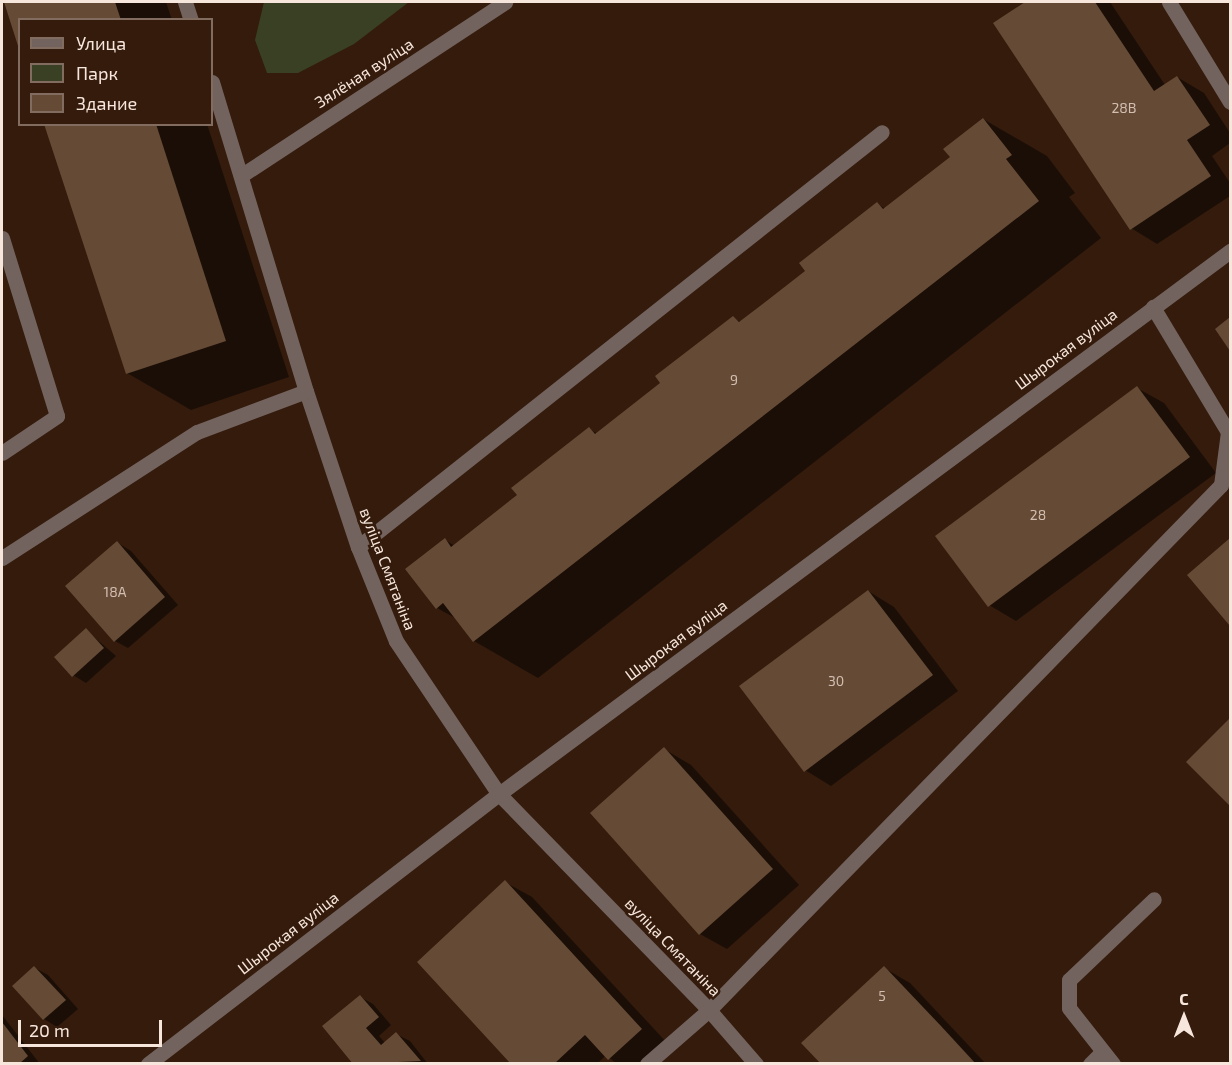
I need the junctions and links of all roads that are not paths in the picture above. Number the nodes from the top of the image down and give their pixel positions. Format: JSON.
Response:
{"nodes":[{"id":1,"x":185,"y":2,"type":"edge"},
{"id":2,"x":505,"y":2,"type":"edge"},
{"id":3,"x":1169,"y":2,"type":"edge"},
{"id":4,"x":190,"y":18,"type":"edge"},
{"id":5,"x":213,"y":85,"type":"edge"},
{"id":6,"x":1229,"y":97,"type":"edge"},
{"id":7,"x":882,"y":132,"type":"dead end"},
{"id":8,"x":242,"y":175,"type":"junction"},
{"id":9,"x":2,"y":238,"type":"edge"},
{"id":10,"x":1230,"y":250,"type":"edge"},
{"id":11,"x":1154,"y":307,"type":"junction"},
{"id":12,"x":306,"y":392,"type":"junction"},
{"id":13,"x":2,"y":453,"type":"edge"},
{"id":14,"x":358,"y":547,"type":"junction"},
{"id":15,"x":2,"y":558,"type":"edge"},
{"id":16,"x":498,"y":794,"type":"junction"},
{"id":17,"x":1154,"y":899,"type":"dead end"},
{"id":18,"x":709,"y":1010,"type":"junction"},
{"id":19,"x":1102,"y":1052,"type":"junction"},
{"id":20,"x":148,"y":1064,"type":"edge"},
{"id":21,"x":647,"y":1064,"type":"edge"},
{"id":22,"x":756,"y":1064,"type":"edge"},
{"id":23,"x":1090,"y":1064,"type":"edge"},
{"id":24,"x":1113,"y":1064,"type":"edge"}],
"edges":[{"from":1,"to":4,"type":"street"},
{"from":2,"to":8,"type":"street","name":"Зялёная вуліца"},
{"from":3,"to":6,"type":"street"},
{"from":5,"to":8,"type":"street","name":"вуліца Смятаніна"},
{"from":7,"to":14,"type":"street"},
{"from":8,"to":12,"type":"street","name":"вуліца Смятаніна"},
{"from":9,"to":13,"type":"street"},
{"from":10,"to":11,"type":"street","name":"Шырокая вуліца"},
{"from":11,"to":16,"type":"street","name":"Шырокая вуліца"},
{"from":11,"to":18,"type":"street"},
{"from":12,"to":14,"type":"street","name":"вуліца Смятаніна"},
{"from":12,"to":15,"type":"street"},
{"from":14,"to":16,"type":"street","name":"вуліца Смятаніна"},
{"from":16,"to":18,"type":"street","name":"вуліца Смятаніна"},
{"from":16,"to":20,"type":"street","name":"Шырокая вуліца"},
{"from":17,"to":19,"type":"street"},
{"from":18,"to":21,"type":"street"},
{"from":18,"to":22,"type":"street","name":"вуліца Смятаніна"},
{"from":19,"to":23,"type":"street"},
{"from":19,"to":24,"type":"street"}]}
